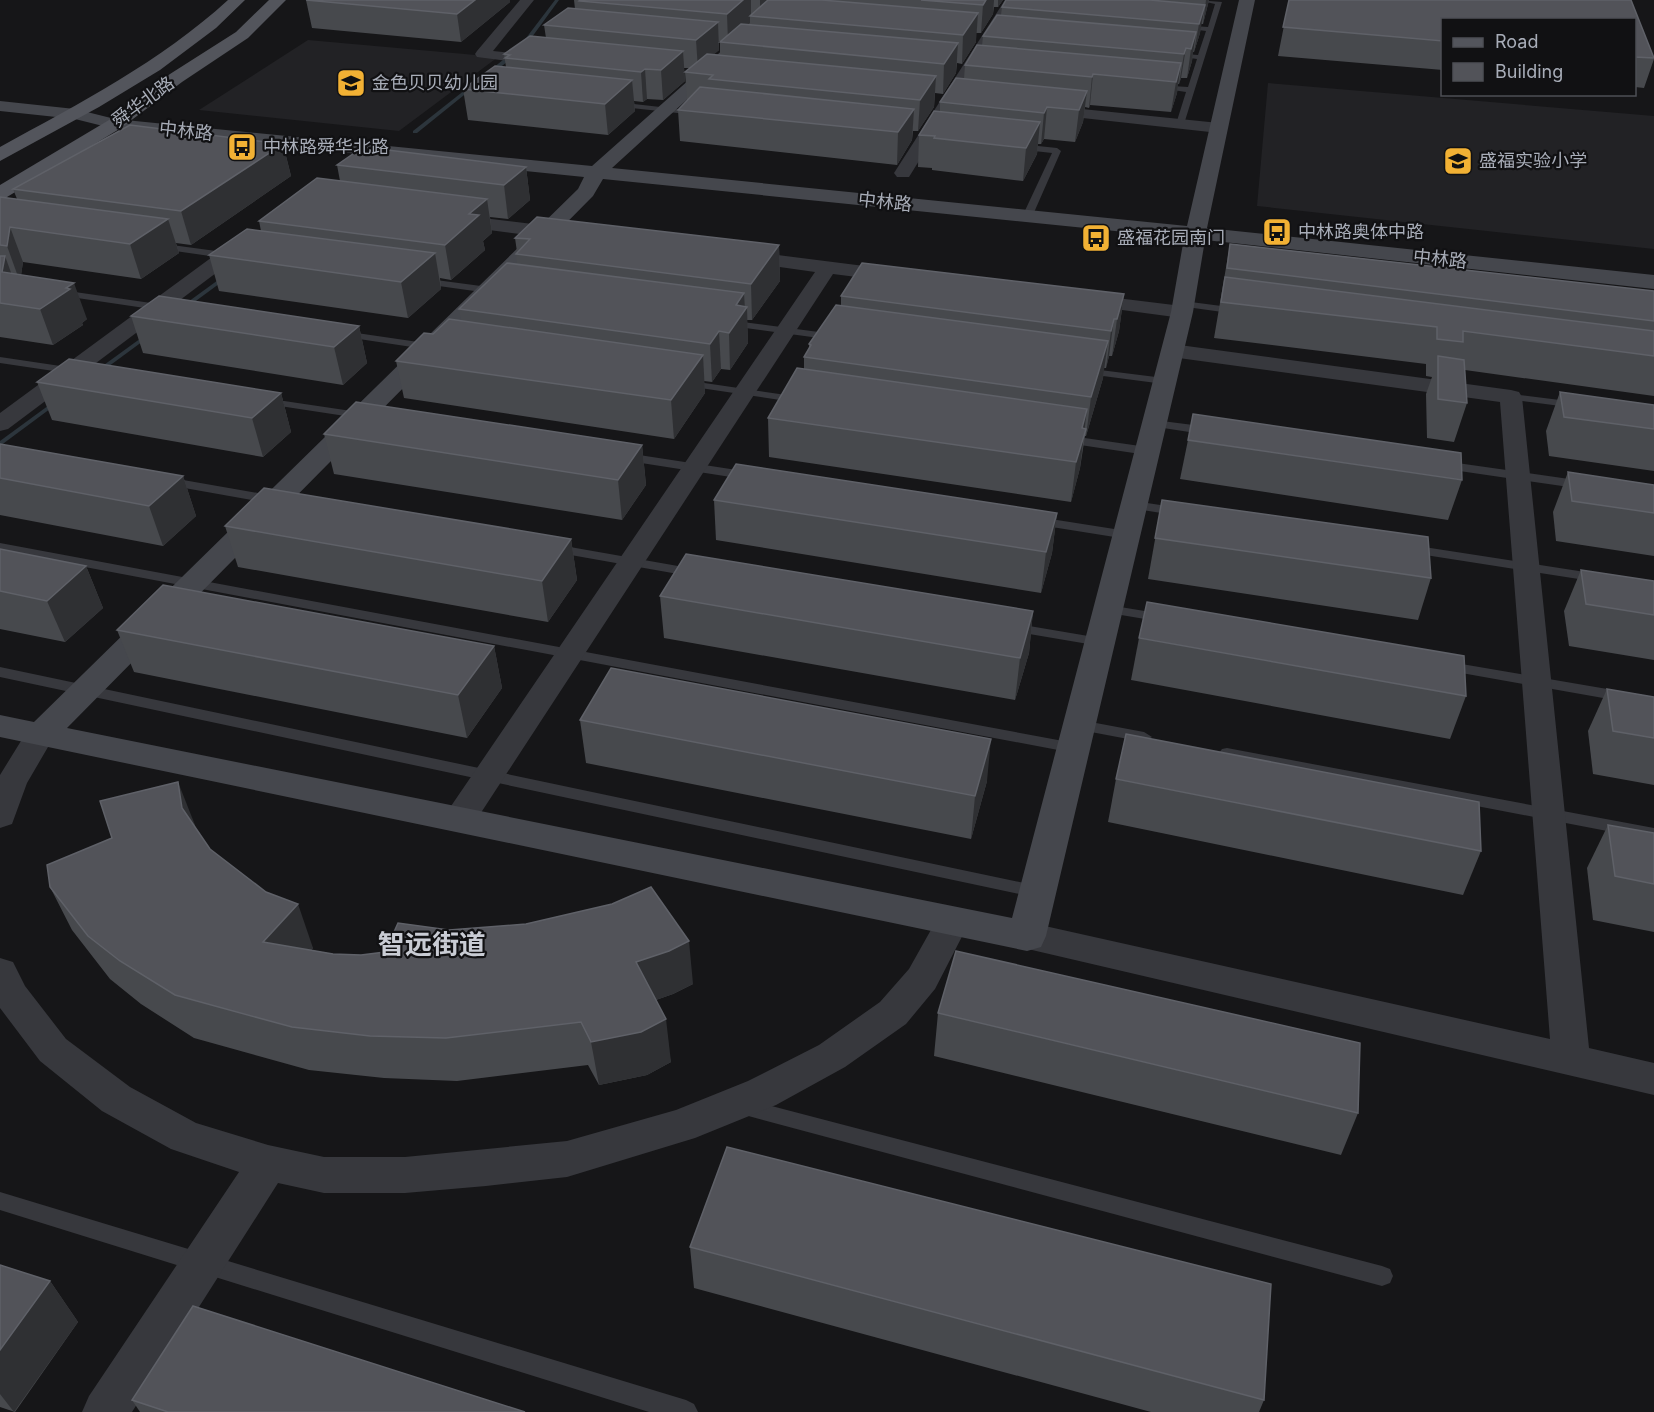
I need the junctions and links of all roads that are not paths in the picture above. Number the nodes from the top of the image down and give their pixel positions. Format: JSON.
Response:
{"nodes":[{"id":1,"x":237,"y":0,"type":"edge"},
{"id":2,"x":278,"y":0,"type":"edge"},
{"id":3,"x":527,"y":0,"type":"edge"},
{"id":4,"x":788,"y":0,"type":"edge"},
{"id":5,"x":1200,"y":0,"type":"edge"},
{"id":6,"x":1247,"y":0,"type":"edge"},
{"id":7,"x":1006,"y":9,"type":"edge"},
{"id":8,"x":1176,"y":26,"type":"edge"},
{"id":9,"x":1210,"y":29,"type":"junction"},
{"id":10,"x":1166,"y":54,"type":"edge"},
{"id":11,"x":1201,"y":57,"type":"junction"},
{"id":12,"x":565,"y":63,"type":"edge"},
{"id":13,"x":680,"y":74,"type":"edge"},
{"id":14,"x":703,"y":76,"type":"junction"},
{"id":15,"x":726,"y":79,"type":"edge"},
{"id":16,"x":1144,"y":86,"type":"edge"},
{"id":17,"x":1191,"y":90,"type":"junction"},
{"id":18,"x":925,"y":99,"type":"edge"},
{"id":19,"x":948,"y":101,"type":"junction"},
{"id":20,"x":971,"y":103,"type":"edge"},
{"id":21,"x":609,"y":104,"type":"edge"},
{"id":22,"x":0,"y":106,"type":"edge"},
{"id":23,"x":1029,"y":109,"type":"edge"},
{"id":24,"x":667,"y":110,"type":"junction"},
{"id":25,"x":702,"y":113,"type":"edge"},
{"id":26,"x":75,"y":114,"type":"junction"},
{"id":27,"x":0,"y":121,"type":"edge"},
{"id":28,"x":115,"y":124,"type":"junction"},
{"id":29,"x":1180,"y":124,"type":"junction"},
{"id":30,"x":49,"y":127,"type":"junction"},
{"id":31,"x":1219,"y":128,"type":"junction"},
{"id":32,"x":1013,"y":146,"type":"edge"},
{"id":33,"x":0,"y":155,"type":"edge"},
{"id":34,"x":597,"y":172,"type":"junction"},
{"id":35,"x":903,"y":173,"type":"dead end"},
{"id":36,"x":0,"y":193,"type":"edge"},
{"id":37,"x":429,"y":217,"type":"edge"},
{"id":38,"x":1027,"y":217,"type":"junction"},
{"id":39,"x":264,"y":228,"type":"dead end"},
{"id":40,"x":546,"y":232,"type":"junction"},
{"id":41,"x":1197,"y":234,"type":"junction"},
{"id":42,"x":581,"y":236,"type":"edge"},
{"id":43,"x":148,"y":245,"type":"edge"},
{"id":44,"x":722,"y":254,"type":"edge"},
{"id":45,"x":235,"y":256,"type":"junction"},
{"id":46,"x":828,"y":267,"type":"junction"},
{"id":47,"x":407,"y":279,"type":"edge"},
{"id":48,"x":920,"y":279,"type":"edge"},
{"id":49,"x":1654,"y":282,"type":"edge"},
{"id":50,"x":45,"y":290,"type":"edge"},
{"id":51,"x":499,"y":292,"type":"junction"},
{"id":52,"x":1063,"y":297,"type":"edge"},
{"id":53,"x":170,"y":308,"type":"junction"},
{"id":54,"x":1182,"y":308,"type":"junction"},
{"id":55,"x":1254,"y":314,"type":"edge"},
{"id":56,"x":717,"y":321,"type":"edge"},
{"id":57,"x":786,"y":330,"type":"junction"},
{"id":58,"x":328,"y":332,"type":"edge"},
{"id":59,"x":845,"y":338,"type":"edge"},
{"id":60,"x":436,"y":347,"type":"junction"},
{"id":61,"x":0,"y":360,"type":"edge"},
{"id":62,"x":1168,"y":366,"type":"junction"},
{"id":63,"x":1070,"y":369,"type":"edge"},
{"id":64,"x":78,"y":372,"type":"junction"},
{"id":65,"x":675,"y":382,"type":"edge"},
{"id":66,"x":745,"y":392,"type":"junction"},
{"id":67,"x":1511,"y":397,"type":"junction"},
{"id":68,"x":256,"y":400,"type":"edge"},
{"id":69,"x":816,"y":403,"type":"edge"},
{"id":70,"x":1588,"y":407,"type":"edge"},
{"id":71,"x":366,"y":417,"type":"junction"},
{"id":72,"x":0,"y":424,"type":"edge"},
{"id":73,"x":1225,"y":434,"type":"edge"},
{"id":74,"x":1053,"y":437,"type":"edge"},
{"id":75,"x":1151,"y":437,"type":"junction"},
{"id":76,"x":614,"y":455,"type":"edge"},
{"id":77,"x":1424,"y":463,"type":"edge"},
{"id":78,"x":694,"y":468,"type":"junction"},
{"id":79,"x":1518,"y":476,"type":"junction"},
{"id":80,"x":764,"y":478,"type":"edge"},
{"id":81,"x":150,"y":479,"type":"edge"},
{"id":82,"x":1597,"y":488,"type":"edge"},
{"id":83,"x":281,"y":501,"type":"junction"},
{"id":84,"x":1191,"y":514,"type":"edge"},
{"id":85,"x":1022,"y":518,"type":"edge"},
{"id":86,"x":1130,"y":520,"type":"junction"},
{"id":87,"x":540,"y":546,"type":"edge"},
{"id":88,"x":0,"y":547,"type":"edge"},
{"id":89,"x":1399,"y":547,"type":"edge"},
{"id":90,"x":631,"y":562,"type":"junction"},
{"id":91,"x":1526,"y":567,"type":"junction"},
{"id":92,"x":713,"y":576,"type":"edge"},
{"id":93,"x":1608,"y":579,"type":"edge"},
{"id":94,"x":193,"y":583,"type":"junction"},
{"id":95,"x":1108,"y":609,"type":"junction"},
{"id":96,"x":1178,"y":621,"type":"edge"},
{"id":97,"x":994,"y":624,"type":"edge"},
{"id":98,"x":1100,"y":642,"type":"junction"},
{"id":99,"x":570,"y":654,"type":"junction"},
{"id":100,"x":1432,"y":664,"type":"edge"},
{"id":101,"x":0,"y":672,"type":"edge"},
{"id":102,"x":1537,"y":682,"type":"junction"},
{"id":103,"x":85,"y":690,"type":"junction"},
{"id":104,"x":1654,"y":702,"type":"edge"},
{"id":105,"x":0,"y":726,"type":"edge"},
{"id":106,"x":40,"y":735,"type":"junction"},
{"id":107,"x":1077,"y":737,"type":"junction"},
{"id":108,"x":1162,"y":741,"type":"edge"},
{"id":109,"x":1209,"y":750,"type":"edge"},
{"id":110,"x":489,"y":775,"type":"junction"},
{"id":111,"x":1548,"y":814,"type":"junction"},
{"id":112,"x":0,"y":816,"type":"edge"},
{"id":113,"x":459,"y":820,"type":"junction"},
{"id":114,"x":1654,"y":834,"type":"edge"},
{"id":115,"x":1038,"y":892,"type":"junction"},
{"id":116,"x":953,"y":921,"type":"junction"},
{"id":117,"x":1027,"y":936,"type":"junction"},
{"id":118,"x":0,"y":972,"type":"edge"},
{"id":119,"x":1571,"y":1060,"type":"junction"},
{"id":120,"x":1654,"y":1079,"type":"edge"},
{"id":121,"x":734,"y":1104,"type":"junction"},
{"id":122,"x":268,"y":1163,"type":"junction"},
{"id":123,"x":0,"y":1201,"type":"edge"},
{"id":124,"x":202,"y":1263,"type":"junction"},
{"id":125,"x":1382,"y":1276,"type":"dead end"},
{"id":126,"x":105,"y":1412,"type":"edge"},
{"id":127,"x":686,"y":1412,"type":"edge"}],
"edges":[{"from":1,"to":26,"type":"main road","name":"舜华北路"},
{"from":2,"to":28,"type":"main road","name":"舜华北路"},
{"from":3,"to":12,"type":"street"},
{"from":4,"to":14,"type":"street"},
{"from":5,"to":9,"type":"lane"},
{"from":6,"to":31,"type":"street"},
{"from":7,"to":19,"type":"street"},
{"from":8,"to":9,"type":"lane"},
{"from":9,"to":11,"type":"lane"},
{"from":10,"to":11,"type":"lane"},
{"from":11,"to":17,"type":"lane"},
{"from":13,"to":14,"type":"street"},
{"from":14,"to":15,"type":"street"},
{"from":14,"to":24,"type":"street"},
{"from":16,"to":17,"type":"lane"},
{"from":17,"to":29,"type":"lane"},
{"from":18,"to":19,"type":"street"},
{"from":19,"to":20,"type":"street"},
{"from":19,"to":35,"type":"street"},
{"from":21,"to":24,"type":"lane"},
{"from":22,"to":26,"type":"street","name":"中林路"},
{"from":23,"to":29,"type":"street"},
{"from":24,"to":25,"type":"lane"},
{"from":24,"to":34,"type":"street"},
{"from":26,"to":28,"type":"street","name":"中林路"},
{"from":26,"to":30,"type":"main road","name":"舜华北路"},
{"from":27,"to":30,"type":"street","name":"中林路"},
{"from":28,"to":30,"type":"street","name":"中林路"},
{"from":28,"to":34,"type":"street","name":"中林路"},
{"from":28,"to":36,"type":"main road","name":"舜华北路"},
{"from":29,"to":31,"type":"street"},
{"from":30,"to":33,"type":"main road","name":"舜华北路"},
{"from":31,"to":41,"type":"street"},
{"from":32,"to":38,"type":"lane"},
{"from":34,"to":38,"type":"street","name":"中林路"},
{"from":34,"to":40,"type":"street"},
{"from":37,"to":40,"type":"street"},
{"from":38,"to":41,"type":"street","name":"中林路"},
{"from":39,"to":45,"type":"street"},
{"from":40,"to":42,"type":"street"},
{"from":40,"to":51,"type":"street"},
{"from":41,"to":49,"type":"street","name":"中林路"},
{"from":41,"to":54,"type":"street"},
{"from":43,"to":45,"type":"lane"},
{"from":44,"to":46,"type":"street"},
{"from":45,"to":53,"type":"street"},
{"from":46,"to":48,"type":"street"},
{"from":46,"to":57,"type":"street"},
{"from":47,"to":51,"type":"lane"},
{"from":50,"to":53,"type":"lane"},
{"from":51,"to":60,"type":"street"},
{"from":52,"to":54,"type":"street"},
{"from":53,"to":64,"type":"street"},
{"from":54,"to":55,"type":"lane"},
{"from":54,"to":62,"type":"street"},
{"from":56,"to":57,"type":"lane"},
{"from":57,"to":59,"type":"lane"},
{"from":57,"to":66,"type":"street"},
{"from":58,"to":60,"type":"lane"},
{"from":60,"to":71,"type":"street"},
{"from":61,"to":64,"type":"lane"},
{"from":62,"to":63,"type":"lane"},
{"from":62,"to":67,"type":"street"},
{"from":62,"to":75,"type":"street"},
{"from":64,"to":72,"type":"street"},
{"from":65,"to":66,"type":"lane"},
{"from":66,"to":69,"type":"lane"},
{"from":66,"to":78,"type":"street"},
{"from":67,"to":70,"type":"lane"},
{"from":67,"to":79,"type":"street"},
{"from":68,"to":71,"type":"lane"},
{"from":71,"to":83,"type":"street"},
{"from":73,"to":75,"type":"lane"},
{"from":74,"to":75,"type":"lane"},
{"from":75,"to":86,"type":"street"},
{"from":76,"to":78,"type":"lane"},
{"from":77,"to":79,"type":"lane"},
{"from":78,"to":80,"type":"lane"},
{"from":78,"to":90,"type":"street"},
{"from":79,"to":82,"type":"lane"},
{"from":79,"to":91,"type":"street"},
{"from":81,"to":83,"type":"lane"},
{"from":83,"to":94,"type":"street"},
{"from":84,"to":86,"type":"lane"},
{"from":85,"to":86,"type":"lane"},
{"from":86,"to":95,"type":"street"},
{"from":87,"to":90,"type":"lane"},
{"from":88,"to":94,"type":"lane"},
{"from":89,"to":91,"type":"lane"},
{"from":90,"to":92,"type":"lane"},
{"from":90,"to":99,"type":"street"},
{"from":91,"to":93,"type":"lane"},
{"from":91,"to":102,"type":"street"},
{"from":94,"to":99,"type":"lane"},
{"from":94,"to":103,"type":"street"},
{"from":95,"to":96,"type":"lane"},
{"from":95,"to":98,"type":"street"},
{"from":97,"to":98,"type":"lane"},
{"from":98,"to":107,"type":"street"},
{"from":99,"to":107,"type":"lane"},
{"from":99,"to":110,"type":"street"},
{"from":100,"to":102,"type":"lane"},
{"from":101,"to":103,"type":"lane"},
{"from":102,"to":104,"type":"lane"},
{"from":102,"to":111,"type":"street"},
{"from":103,"to":106,"type":"street"},
{"from":103,"to":110,"type":"lane"},
{"from":105,"to":106,"type":"street"},
{"from":106,"to":112,"type":"street"},
{"from":106,"to":113,"type":"street"},
{"from":107,"to":108,"type":"lane"},
{"from":107,"to":115,"type":"street"},
{"from":109,"to":111,"type":"lane"},
{"from":110,"to":113,"type":"street"},
{"from":110,"to":115,"type":"lane"},
{"from":111,"to":114,"type":"lane"},
{"from":111,"to":119,"type":"street"},
{"from":113,"to":116,"type":"street"},
{"from":115,"to":117,"type":"street"},
{"from":116,"to":117,"type":"street"},
{"from":116,"to":121,"type":"street"},
{"from":117,"to":119,"type":"street"},
{"from":118,"to":122,"type":"street"},
{"from":119,"to":120,"type":"street"},
{"from":121,"to":122,"type":"street"},
{"from":121,"to":125,"type":"lane"},
{"from":122,"to":124,"type":"street"},
{"from":123,"to":124,"type":"lane"},
{"from":124,"to":126,"type":"street"},
{"from":124,"to":127,"type":"lane"}]}
